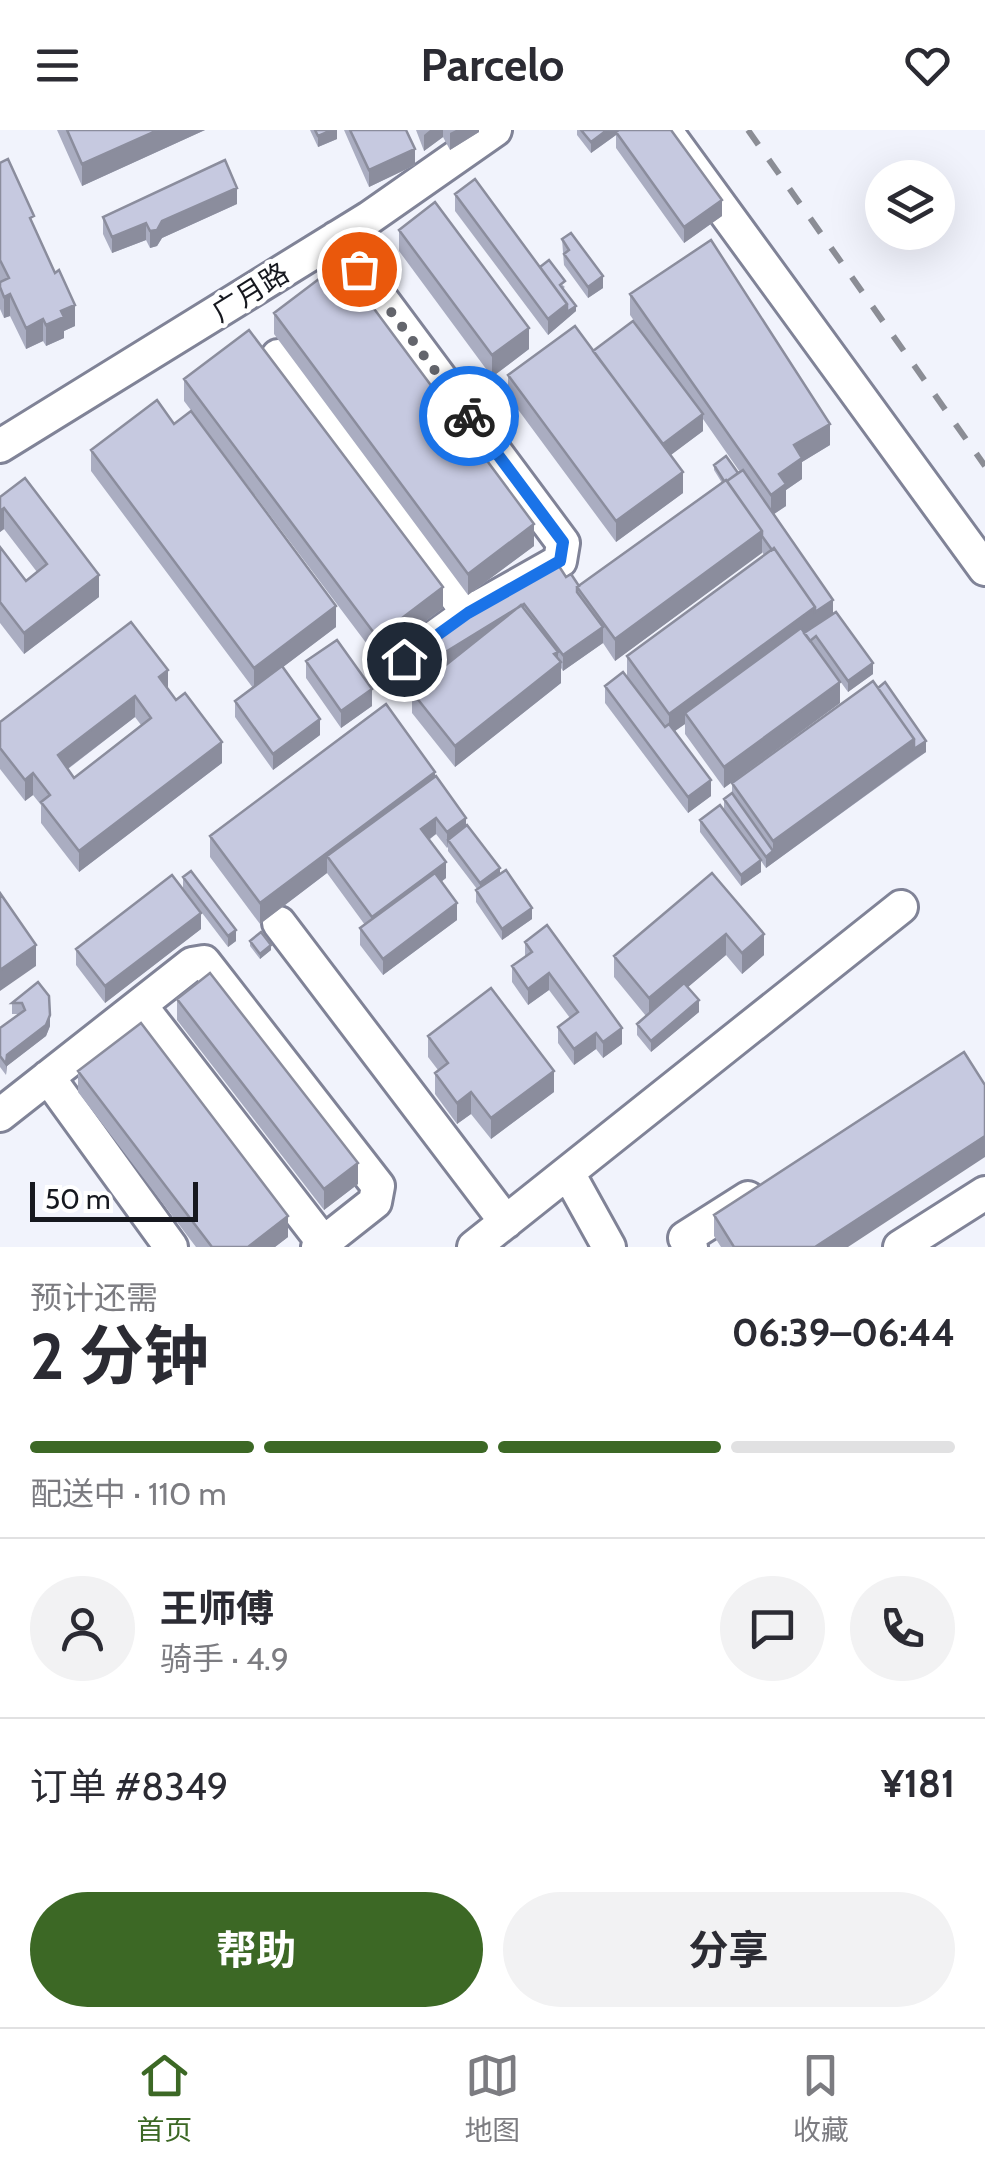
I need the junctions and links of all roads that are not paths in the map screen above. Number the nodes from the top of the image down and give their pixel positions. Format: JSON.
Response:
{"nodes":[{"id":1,"x":495,"y":130,"type":"edge"},
{"id":2,"x":665,"y":130,"type":"edge"},
{"id":3,"x":336,"y":238,"type":"junction"},
{"id":4,"x":278,"y":356,"type":"dead end"},
{"id":5,"x":0,"y":446,"type":"edge"},
{"id":6,"x":985,"y":569,"type":"edge"},
{"id":7,"x":468,"y":613,"type":"junction"},
{"id":8,"x":404,"y":659,"type":"edge"},
{"id":9,"x":901,"y":906,"type":"dead end"},
{"id":10,"x":279,"y":923,"type":"dead end"},
{"id":11,"x":140,"y":1005,"type":"junction"},
{"id":12,"x":48,"y":1078,"type":"junction"},
{"id":13,"x":0,"y":1115,"type":"edge"},
{"id":14,"x":568,"y":1172,"type":"junction"},
{"id":15,"x":769,"y":1184,"type":"edge"},
{"id":16,"x":985,"y":1194,"type":"edge"},
{"id":17,"x":506,"y":1222,"type":"junction"},
{"id":18,"x":320,"y":1245,"type":"edge"},
{"id":19,"x":171,"y":1247,"type":"edge"},
{"id":20,"x":474,"y":1247,"type":"edge"},
{"id":21,"x":608,"y":1247,"type":"edge"},
{"id":22,"x":691,"y":1247,"type":"edge"},
{"id":23,"x":900,"y":1247,"type":"edge"}],
"edges":[{"from":1,"to":3,"type":"street","name":"广月路"},
{"from":2,"to":6,"type":"street"},
{"from":3,"to":5,"type":"street","name":"广月路"},
{"from":3,"to":7,"type":"street"},
{"from":4,"to":7,"type":"street"},
{"from":7,"to":8,"type":"street"},
{"from":9,"to":14,"type":"street"},
{"from":10,"to":17,"type":"street"},
{"from":11,"to":12,"type":"street"},
{"from":11,"to":18,"type":"street"},
{"from":11,"to":18,"type":"street"},
{"from":12,"to":13,"type":"street"},
{"from":12,"to":19,"type":"street"},
{"from":14,"to":17,"type":"street"},
{"from":14,"to":21,"type":"street"},
{"from":15,"to":22,"type":"street"},
{"from":16,"to":23,"type":"street"},
{"from":17,"to":20,"type":"street"}]}
